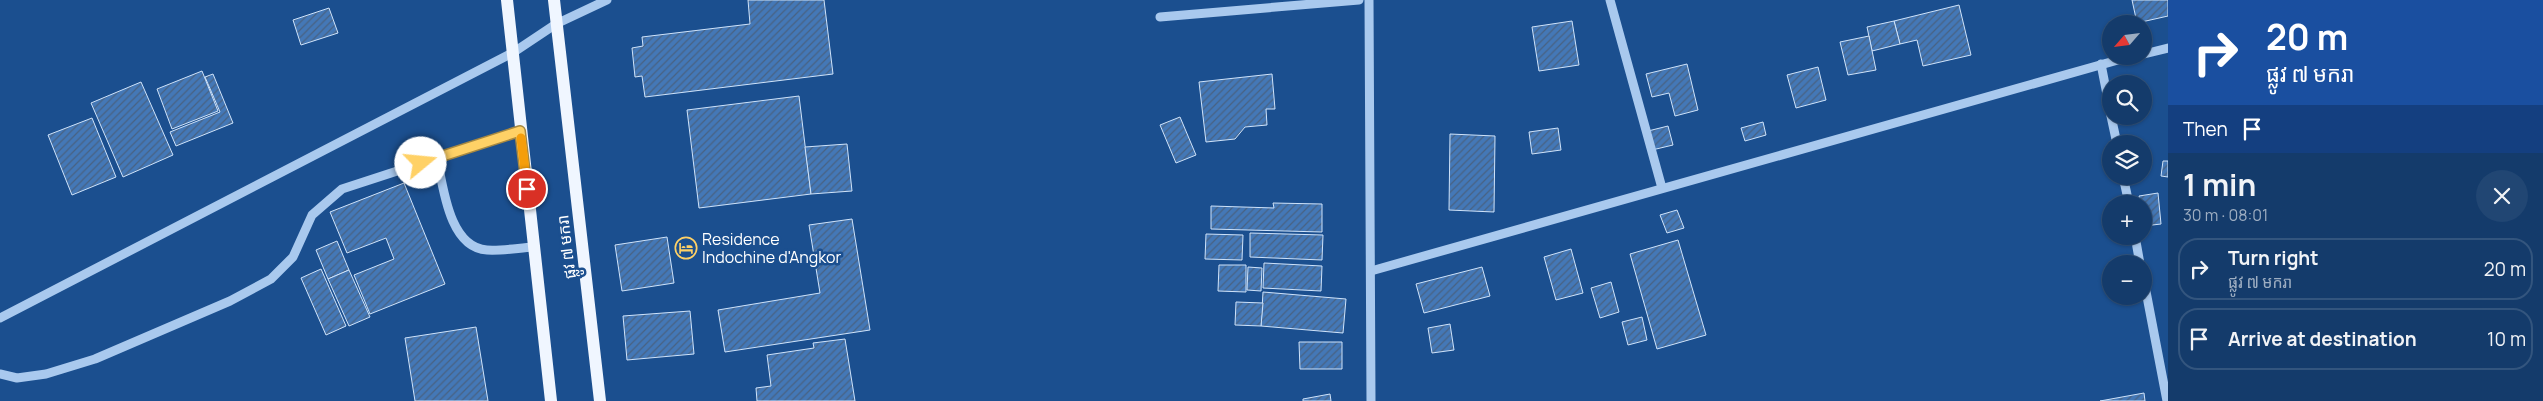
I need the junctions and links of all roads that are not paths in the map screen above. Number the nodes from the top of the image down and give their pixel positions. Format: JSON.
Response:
{"nodes":[{"id":1,"x":507,"y":0,"type":"edge"},
{"id":2,"x":554,"y":0,"type":"edge"},
{"id":3,"x":607,"y":0,"type":"edge"},
{"id":4,"x":1359,"y":0,"type":"edge"},
{"id":5,"x":1369,"y":0,"type":"edge"},
{"id":6,"x":1610,"y":0,"type":"edge"},
{"id":7,"x":1160,"y":17,"type":"dead end"},
{"id":8,"x":556,"y":24,"type":"junction"},
{"id":9,"x":2168,"y":48,"type":"edge"},
{"id":10,"x":514,"y":52,"type":"junction"},
{"id":11,"x":2152,"y":52,"type":"edge"},
{"id":12,"x":2101,"y":64,"type":"joint"},
{"id":13,"x":2103,"y":75,"type":"edge"},
{"id":14,"x":520,"y":131,"type":"junction"},
{"id":15,"x":437,"y":158,"type":"junction"},
{"id":16,"x":1662,"y":188,"type":"junction"},
{"id":17,"x":533,"y":247,"type":"junction"},
{"id":18,"x":1372,"y":271,"type":"junction"},
{"id":19,"x":2149,"y":305,"type":"edge"},
{"id":20,"x":0,"y":318,"type":"edge"},
{"id":21,"x":0,"y":374,"type":"edge"},
{"id":22,"x":551,"y":401,"type":"edge"},
{"id":23,"x":600,"y":401,"type":"edge"},
{"id":24,"x":1371,"y":401,"type":"edge"},
{"id":25,"x":2167,"y":401,"type":"edge"}],
"edges":[{"from":1,"to":10,"type":"main road","name":"ផ្លូវ ៧ មករា"},
{"from":2,"to":8,"type":"main road","name":"ផ្លូវ ៧ មករា"},
{"from":3,"to":8,"type":"street"},
{"from":4,"to":7,"type":"street"},
{"from":5,"to":18,"type":"street"},
{"from":6,"to":16,"type":"street"},
{"from":8,"to":10,"type":"street"},
{"from":8,"to":23,"type":"main road","name":"ផ្លូវ ៧ មករា"},
{"from":9,"to":11,"type":"street"},
{"from":10,"to":14,"type":"main road","name":"ផ្លូវ ៧ មករា"},
{"from":10,"to":20,"type":"street"},
{"from":12,"to":13,"type":"street"},
{"from":12,"to":16,"type":"street"},
{"from":14,"to":15,"type":"street"},
{"from":14,"to":17,"type":"main road","name":"ផ្លូវ ៧ មករា"},
{"from":15,"to":17,"type":"street"},
{"from":15,"to":21,"type":"street"},
{"from":16,"to":18,"type":"street"},
{"from":17,"to":22,"type":"main road","name":"ផ្លូវ ៧ មករា"},
{"from":18,"to":24,"type":"street"},
{"from":19,"to":25,"type":"street"}]}
